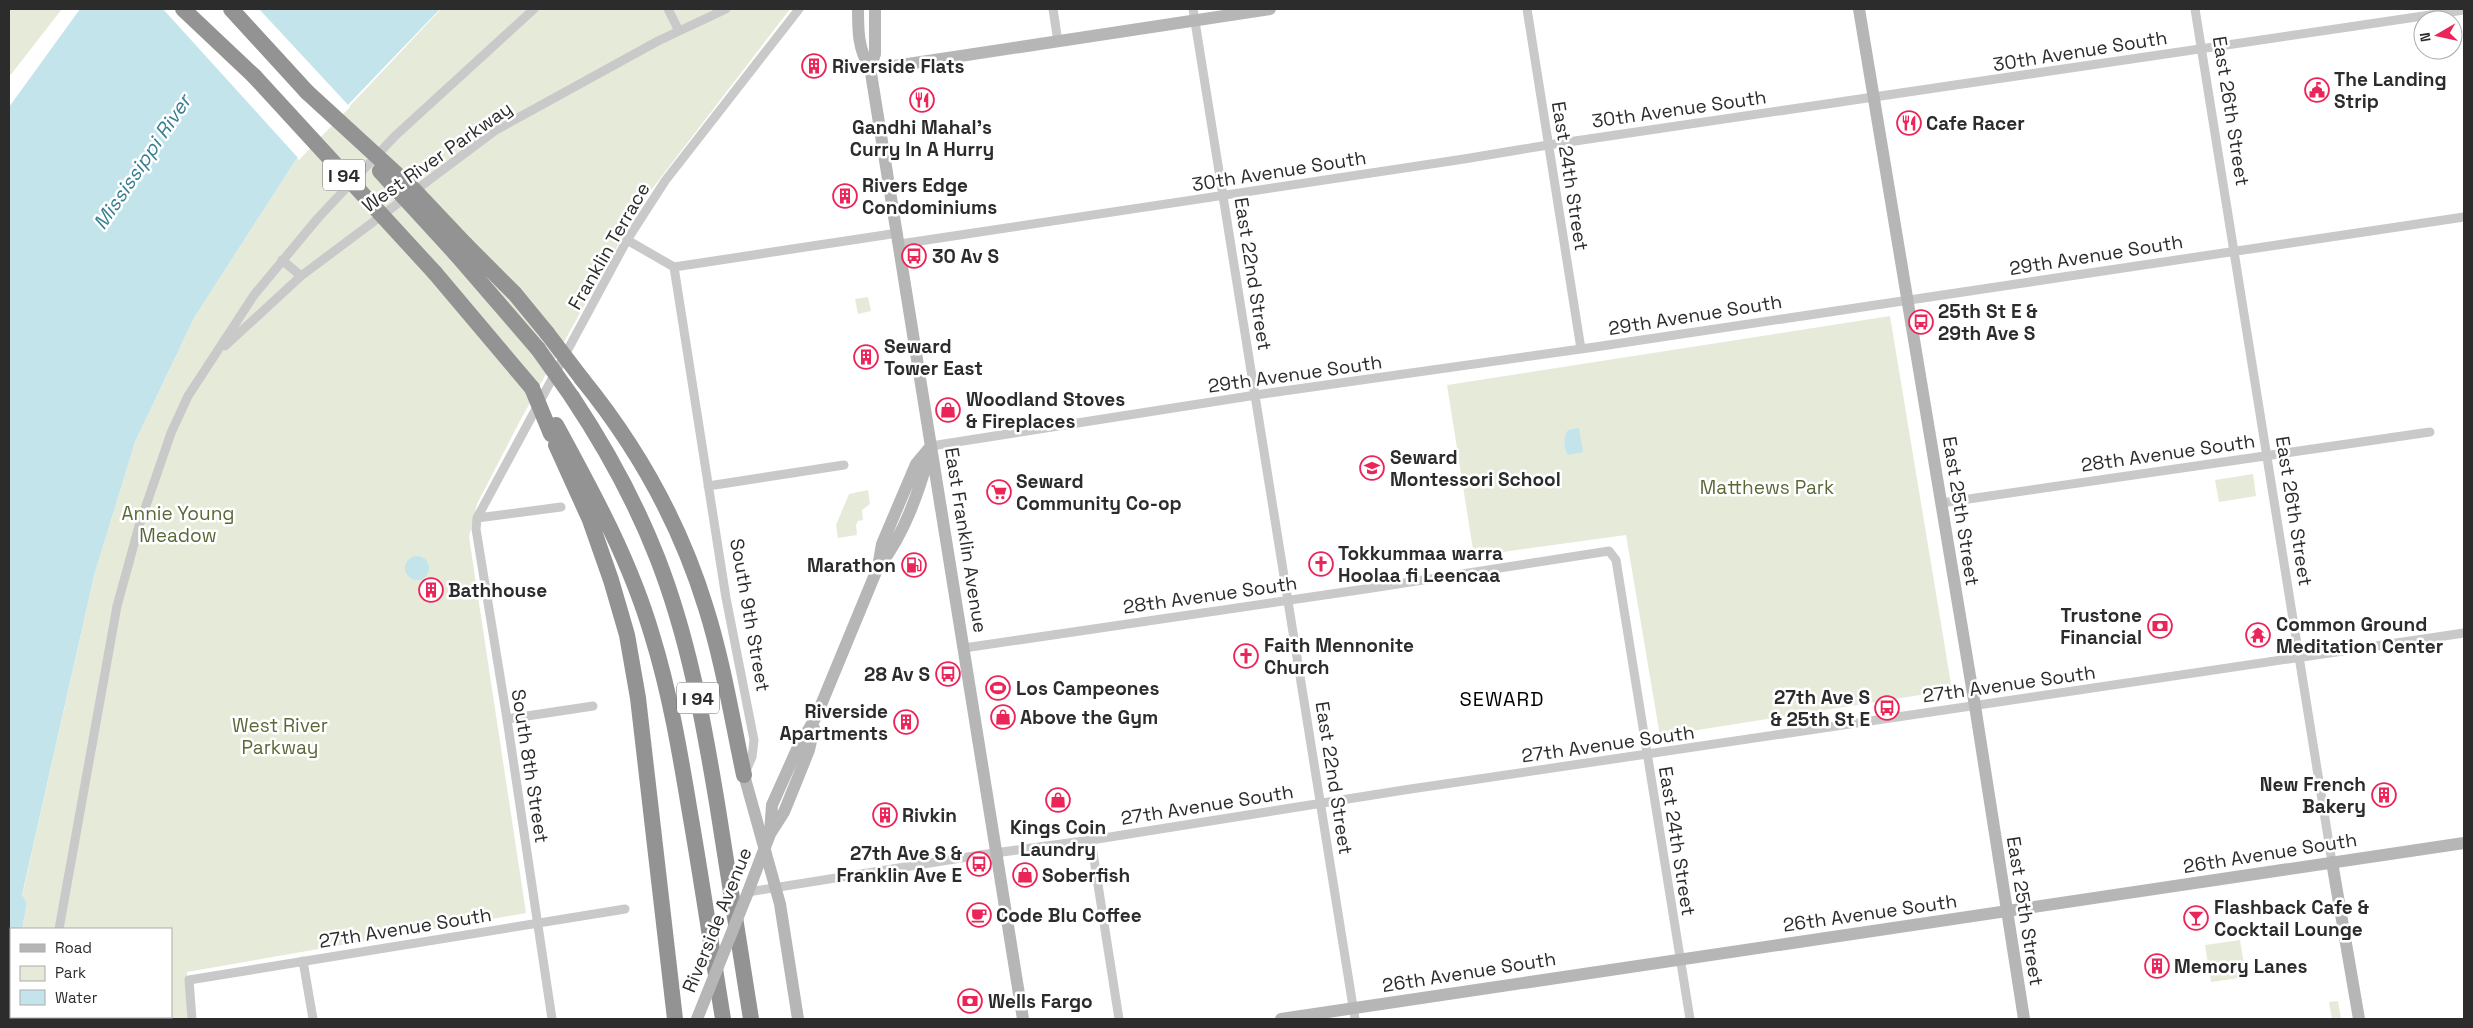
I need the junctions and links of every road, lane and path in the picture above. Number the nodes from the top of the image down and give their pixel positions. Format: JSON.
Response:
{"nodes":[{"id":1,"x":183,"y":9,"type":"edge"},
{"id":2,"x":192,"y":9,"type":"edge"},
{"id":3,"x":231,"y":9,"type":"edge"},
{"id":4,"x":237,"y":9,"type":"edge"},
{"id":5,"x":534,"y":9,"type":"edge"},
{"id":6,"x":668,"y":9,"type":"edge"},
{"id":7,"x":726,"y":9,"type":"edge"},
{"id":8,"x":798,"y":9,"type":"edge"},
{"id":9,"x":858,"y":9,"type":"edge"},
{"id":10,"x":875,"y":9,"type":"edge"},
{"id":11,"x":1053,"y":9,"type":"edge"},
{"id":12,"x":1270,"y":9,"type":"edge"},
{"id":13,"x":1527,"y":9,"type":"edge"},
{"id":14,"x":1860,"y":9,"type":"edge"},
{"id":15,"x":2195,"y":9,"type":"edge"},
{"id":16,"x":2464,"y":10,"type":"edge"},
{"id":17,"x":1194,"y":15,"type":"edge"},
{"id":18,"x":679,"y":31,"type":"junction"},
{"id":19,"x":257,"y":37,"type":"junction"},
{"id":20,"x":1058,"y":42,"type":"junction"},
{"id":21,"x":2202,"y":49,"type":"junction"},
{"id":22,"x":870,"y":67,"type":"junction"},
{"id":23,"x":254,"y":76,"type":"junction"},
{"id":24,"x":1874,"y":98,"type":"junction"},
{"id":25,"x":1548,"y":144,"type":"junction"},
{"id":26,"x":1224,"y":195,"type":"junction"},
{"id":27,"x":2464,"y":217,"type":"edge"},
{"id":28,"x":899,"y":238,"type":"junction"},
{"id":29,"x":627,"y":240,"type":"junction"},
{"id":30,"x":461,"y":249,"type":"junction"},
{"id":31,"x":2234,"y":251,"type":"junction"},
{"id":32,"x":282,"y":260,"type":"junction"},
{"id":33,"x":674,"y":267,"type":"junction"},
{"id":34,"x":301,"y":276,"type":"junction"},
{"id":35,"x":1908,"y":300,"type":"junction"},
{"id":36,"x":1581,"y":349,"type":"junction"},
{"id":37,"x":217,"y":353,"type":"junction"},
{"id":38,"x":1256,"y":395,"type":"junction"},
{"id":39,"x":554,"y":429,"type":"junction"},
{"id":40,"x":2430,"y":432,"type":"dead end"},
{"id":41,"x":931,"y":446,"type":"junction"},
{"id":42,"x":2266,"y":454,"type":"junction"},
{"id":43,"x":844,"y":465,"type":"dead end"},
{"id":44,"x":708,"y":486,"type":"junction"},
{"id":45,"x":1941,"y":503,"type":"junction"},
{"id":46,"x":562,"y":507,"type":"dead end"},
{"id":47,"x":477,"y":518,"type":"junction"},
{"id":48,"x":1609,"y":551,"type":"joint"},
{"id":49,"x":1288,"y":600,"type":"junction"},
{"id":50,"x":2464,"y":634,"type":"edge"},
{"id":51,"x":964,"y":648,"type":"junction"},
{"id":52,"x":2298,"y":658,"type":"junction"},
{"id":53,"x":592,"y":706,"type":"dead end"},
{"id":54,"x":1975,"y":706,"type":"junction"},
{"id":55,"x":507,"y":719,"type":"junction"},
{"id":56,"x":1647,"y":755,"type":"junction"},
{"id":57,"x":744,"y":775,"type":"junction"},
{"id":58,"x":1321,"y":804,"type":"junction"},
{"id":59,"x":1091,"y":840,"type":"junction"},
{"id":60,"x":2464,"y":843,"type":"edge"},
{"id":61,"x":765,"y":849,"type":"junction"},
{"id":62,"x":996,"y":853,"type":"junction"},
{"id":63,"x":2332,"y":862,"type":"junction"},
{"id":64,"x":775,"y":888,"type":"junction"},
{"id":65,"x":752,"y":891,"type":"junction"},
{"id":66,"x":625,"y":908,"type":"dead end"},
{"id":67,"x":2006,"y":912,"type":"junction"},
{"id":68,"x":537,"y":924,"type":"junction"},
{"id":69,"x":59,"y":928,"type":"edge"},
{"id":70,"x":1680,"y":960,"type":"junction"},
{"id":71,"x":303,"y":961,"type":"junction"},
{"id":72,"x":1354,"y":1014,"type":"edge"},
{"id":73,"x":192,"y":1019,"type":"edge"},
{"id":74,"x":313,"y":1019,"type":"edge"},
{"id":75,"x":552,"y":1019,"type":"edge"},
{"id":76,"x":676,"y":1019,"type":"edge"},
{"id":77,"x":697,"y":1019,"type":"edge"},
{"id":78,"x":723,"y":1019,"type":"edge"},
{"id":79,"x":751,"y":1019,"type":"edge"},
{"id":80,"x":798,"y":1019,"type":"edge"},
{"id":81,"x":1023,"y":1019,"type":"edge"},
{"id":82,"x":1119,"y":1019,"type":"edge"},
{"id":83,"x":1281,"y":1019,"type":"edge"},
{"id":84,"x":1690,"y":1019,"type":"edge"},
{"id":85,"x":2024,"y":1019,"type":"edge"},
{"id":86,"x":2359,"y":1019,"type":"edge"}],
"edges":[{"from":1,"to":23,"type":"highway"},
{"from":2,"to":23,"type":"highway","number":"I 94"},
{"from":3,"to":19,"type":"highway","number":"I 94"},
{"from":4,"to":19,"type":"highway"},
{"from":5,"to":32,"type":"street","name":"West River Parkway"},
{"from":6,"to":18,"type":"street"},
{"from":7,"to":18,"type":"street","name":"West River Parkway"},
{"from":8,"to":29,"type":"street","name":"Franklin Terrace"},
{"from":9,"to":22,"type":"street","name":"East Franklin Avenue"},
{"from":10,"to":22,"type":"street","name":"East Franklin Avenue"},
{"from":11,"to":20,"type":"street"},
{"from":12,"to":17,"type":"street"},
{"from":13,"to":25,"type":"street","name":"East 24th Street"},
{"from":14,"to":24,"type":"street","name":"East 25th Street"},
{"from":15,"to":21,"type":"street","name":"East 26th Street"},
{"from":16,"to":21,"type":"street","name":"30th Avenue South"},
{"from":17,"to":20,"type":"street"},
{"from":17,"to":26,"type":"street","name":"East 22nd Street"},
{"from":18,"to":34,"type":"street","name":"West River Parkway"},
{"from":19,"to":30,"type":"highway","number":"I 94","bridge":true},
{"from":20,"to":22,"type":"street"},
{"from":21,"to":24,"type":"street","name":"30th Avenue South"},
{"from":21,"to":31,"type":"street","name":"East 26th Street"},
{"from":22,"to":28,"type":"street","name":"East Franklin Avenue"},
{"from":23,"to":39,"type":"highway","number":"I 94","bridge":true},
{"from":24,"to":25,"type":"street","name":"30th Avenue South"},
{"from":24,"to":35,"type":"street","name":"East 25th Street"},
{"from":25,"to":26,"type":"street","name":"30th Avenue South"},
{"from":25,"to":36,"type":"street","name":"East 24th Street"},
{"from":26,"to":28,"type":"street","name":"30th Avenue South"},
{"from":26,"to":38,"type":"street","name":"East 22nd Street"},
{"from":27,"to":31,"type":"street","name":"29th Avenue South"},
{"from":28,"to":33,"type":"street","name":"30th Avenue South"},
{"from":28,"to":41,"type":"street","name":"East Franklin Avenue"},
{"from":29,"to":33,"type":"street"},
{"from":29,"to":47,"type":"street","name":"Franklin Terrace"},
{"from":30,"to":57,"type":"highway","bridge":true},
{"from":30,"to":79,"type":"highway","number":"I 94","bridge":true},
{"from":31,"to":35,"type":"street","name":"29th Avenue South"},
{"from":31,"to":42,"type":"street","name":"East 26th Street"},
{"from":32,"to":34,"type":"street"},
{"from":32,"to":37,"type":"street","name":"West River Parkway"},
{"from":33,"to":44,"type":"street","name":"South 9th Street"},
{"from":34,"to":37,"type":"street","name":"West River Parkway"},
{"from":35,"to":36,"type":"street","name":"29th Avenue South"},
{"from":35,"to":45,"type":"street","name":"East 25th Street"},
{"from":36,"to":38,"type":"street","name":"29th Avenue South"},
{"from":37,"to":69,"type":"street","name":"West River Parkway"},
{"from":38,"to":41,"type":"street","name":"29th Avenue South"},
{"from":38,"to":49,"type":"street","name":"East 22nd Street"},
{"from":39,"to":76,"type":"highway"},
{"from":39,"to":78,"type":"highway","number":"I 94"},
{"from":40,"to":42,"type":"street","name":"28th Avenue South"},
{"from":41,"to":51,"type":"street","name":"East Franklin Avenue"},
{"from":41,"to":61,"type":"street","name":"Riverside Avenue"},
{"from":42,"to":45,"type":"street","name":"28th Avenue South"},
{"from":42,"to":52,"type":"street","name":"East 26th Street"},
{"from":43,"to":44,"type":"street"},
{"from":44,"to":57,"type":"street","name":"South 9th Street"},
{"from":45,"to":54,"type":"street","name":"East 25th Street"},
{"from":46,"to":47,"type":"street"},
{"from":47,"to":55,"type":"street","name":"South 8th Street"},
{"from":48,"to":49,"type":"street","name":"28th Avenue South"},
{"from":48,"to":56,"type":"street","name":"East 24th Street"},
{"from":49,"to":51,"type":"street","name":"28th Avenue South"},
{"from":49,"to":58,"type":"street","name":"East 22nd Street"},
{"from":50,"to":52,"type":"street","name":"27th Avenue South"},
{"from":51,"to":62,"type":"street","name":"East Franklin Avenue"},
{"from":52,"to":54,"type":"street","name":"27th Avenue South"},
{"from":52,"to":63,"type":"street","name":"East 26th Street"},
{"from":53,"to":55,"type":"street"},
{"from":54,"to":56,"type":"street","name":"27th Avenue South"},
{"from":54,"to":67,"type":"street","name":"East 25th Street"},
{"from":55,"to":68,"type":"street","name":"South 8th Street"},
{"from":56,"to":58,"type":"street","name":"27th Avenue South"},
{"from":56,"to":70,"type":"street","name":"East 24th Street"},
{"from":57,"to":61,"type":"street"},
{"from":58,"to":59,"type":"street","name":"27th Avenue South"},
{"from":58,"to":72,"type":"street","name":"East 22nd Street"},
{"from":59,"to":62,"type":"street","name":"27th Avenue South"},
{"from":59,"to":82,"type":"street"},
{"from":60,"to":63,"type":"street","name":"26th Avenue South"},
{"from":61,"to":64,"type":"street"},
{"from":61,"to":65,"type":"street","name":"Riverside Avenue"},
{"from":62,"to":64,"type":"street","name":"27th Avenue South"},
{"from":62,"to":81,"type":"street","name":"East Franklin Avenue"},
{"from":63,"to":67,"type":"street","name":"26th Avenue South"},
{"from":63,"to":86,"type":"street","name":"East 26th Street"},
{"from":64,"to":65,"type":"street","name":"27th Avenue South"},
{"from":64,"to":80,"type":"street"},
{"from":65,"to":77,"type":"street","name":"Riverside Avenue","bridge":true},
{"from":66,"to":68,"type":"street","name":"27th Avenue South"},
{"from":67,"to":70,"type":"street","name":"26th Avenue South"},
{"from":67,"to":85,"type":"street","name":"East 25th Street"},
{"from":68,"to":71,"type":"street","name":"27th Avenue South"},
{"from":68,"to":75,"type":"street","name":"South 8th Street"},
{"from":70,"to":72,"type":"street","name":"26th Avenue South"},
{"from":70,"to":84,"type":"street","name":"East 24th Street"},
{"from":71,"to":73,"type":"street","name":"27th Avenue South"},
{"from":71,"to":74,"type":"street"},
{"from":72,"to":83,"type":"street","name":"26th Avenue South"}]}
